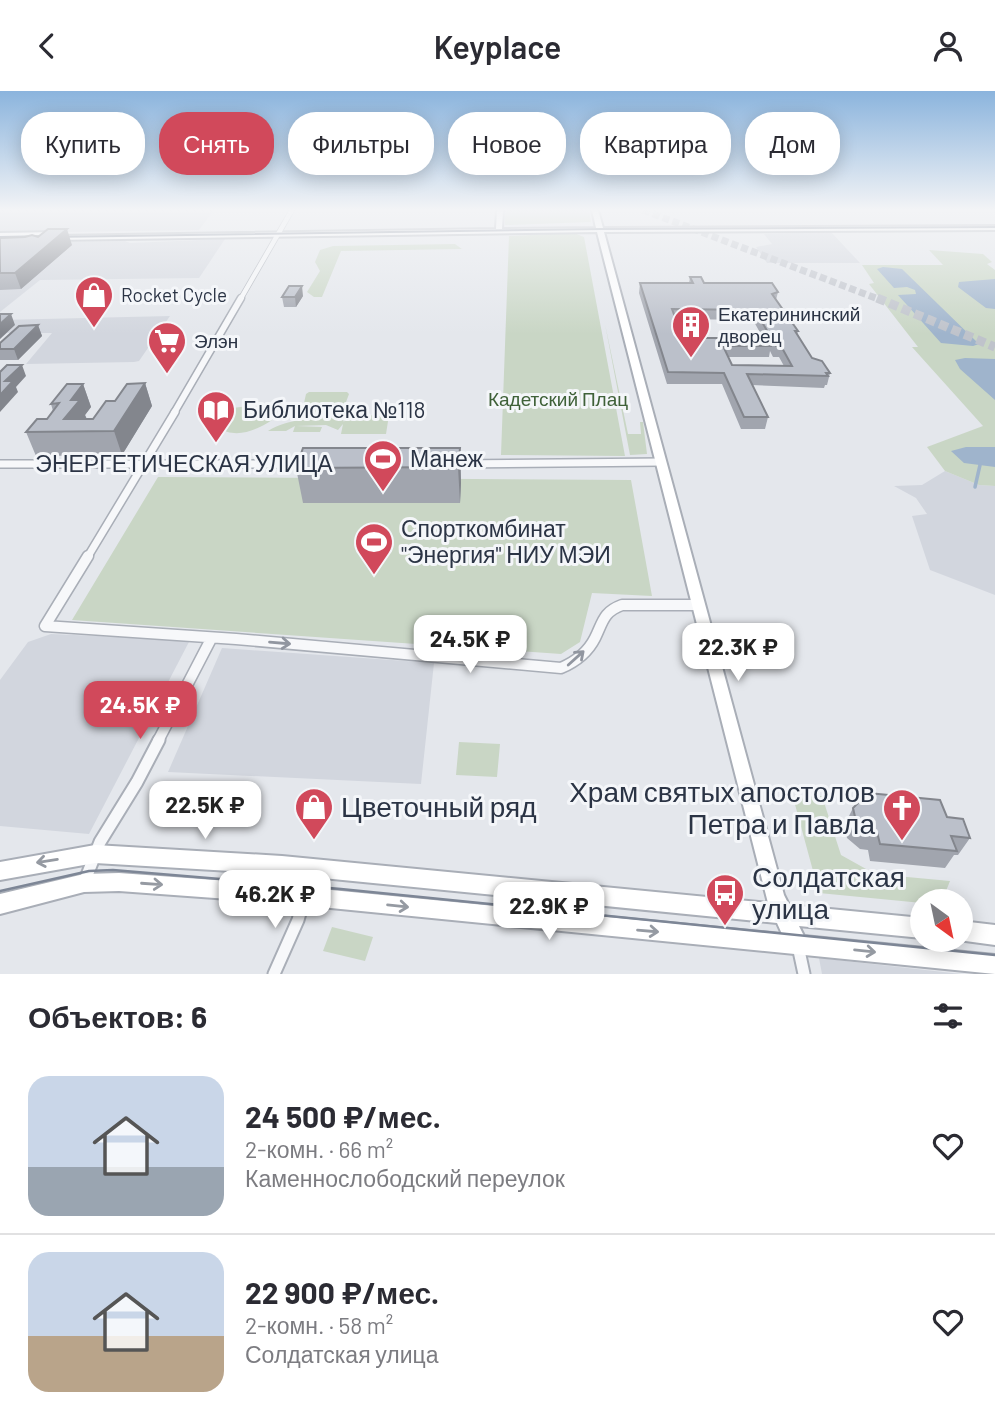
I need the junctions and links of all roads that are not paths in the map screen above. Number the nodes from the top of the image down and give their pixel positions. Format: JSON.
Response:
{"nodes":[{"id":1,"x":269,"y":251,"type":"edge"},
{"id":2,"x":607,"y":251,"type":"edge"},
{"id":3,"x":662,"y":462,"type":"junction"},
{"id":4,"x":145,"y":463,"type":"junction"},
{"id":5,"x":0,"y":464,"type":"edge"},
{"id":6,"x":310,"y":464,"type":"edge"},
{"id":7,"x":439,"y":464,"type":"edge"},
{"id":8,"x":698,"y":605,"type":"junction"},
{"id":9,"x":211,"y":639,"type":"junction"},
{"id":10,"x":95,"y":854,"type":"junction"},
{"id":11,"x":313,"y":867,"type":"junction"},
{"id":12,"x":0,"y":871,"type":"edge"},
{"id":13,"x":84,"y":883,"type":"junction"},
{"id":14,"x":305,"y":896,"type":"junction"},
{"id":15,"x":0,"y":904,"type":"edge"},
{"id":16,"x":781,"y":914,"type":"junction"},
{"id":17,"x":910,"y":927,"type":"edge"},
{"id":18,"x":973,"y":932,"type":"edge"},
{"id":19,"x":995,"y":935,"type":"edge"},
{"id":20,"x":797,"y":944,"type":"junction"},
{"id":21,"x":995,"y":965,"type":"edge"},
{"id":22,"x":274,"y":974,"type":"edge"},
{"id":23,"x":804,"y":974,"type":"edge"}],
"edges":[{"from":1,"to":4,"type":"street"},
{"from":2,"to":3,"type":"street"},
{"from":3,"to":7,"type":"street"},
{"from":3,"to":8,"type":"main road"},
{"from":4,"to":5,"type":"street","name":"ЭНЕРГЕТИЧЕСКАЯ УЛИЦА"},
{"from":4,"to":6,"type":"street","name":"ЭНЕРГЕТИЧЕСКАЯ УЛИЦА"},
{"from":4,"to":9,"type":"street"},
{"from":9,"to":8,"type":"street","one_way":true},
{"from":8,"to":16,"type":"main road"},
{"from":9,"to":10,"type":"street"},
{"from":10,"to":11,"type":"street"},
{"from":10,"to":12,"type":"street","one_way":true},
{"from":10,"to":13,"type":"street"},
{"from":11,"to":14,"type":"street"},
{"from":11,"to":16,"type":"main road"},
{"from":13,"to":14,"type":"main road","one_way":true},
{"from":13,"to":15,"type":"street"},
{"from":14,"to":20,"type":"street","one_way":true},
{"from":14,"to":22,"type":"street"},
{"from":16,"to":17,"type":"main road"},
{"from":16,"to":20,"type":"main road"},
{"from":18,"to":19,"type":"main road"},
{"from":20,"to":21,"type":"main road","one_way":true},
{"from":20,"to":23,"type":"street"}]}
